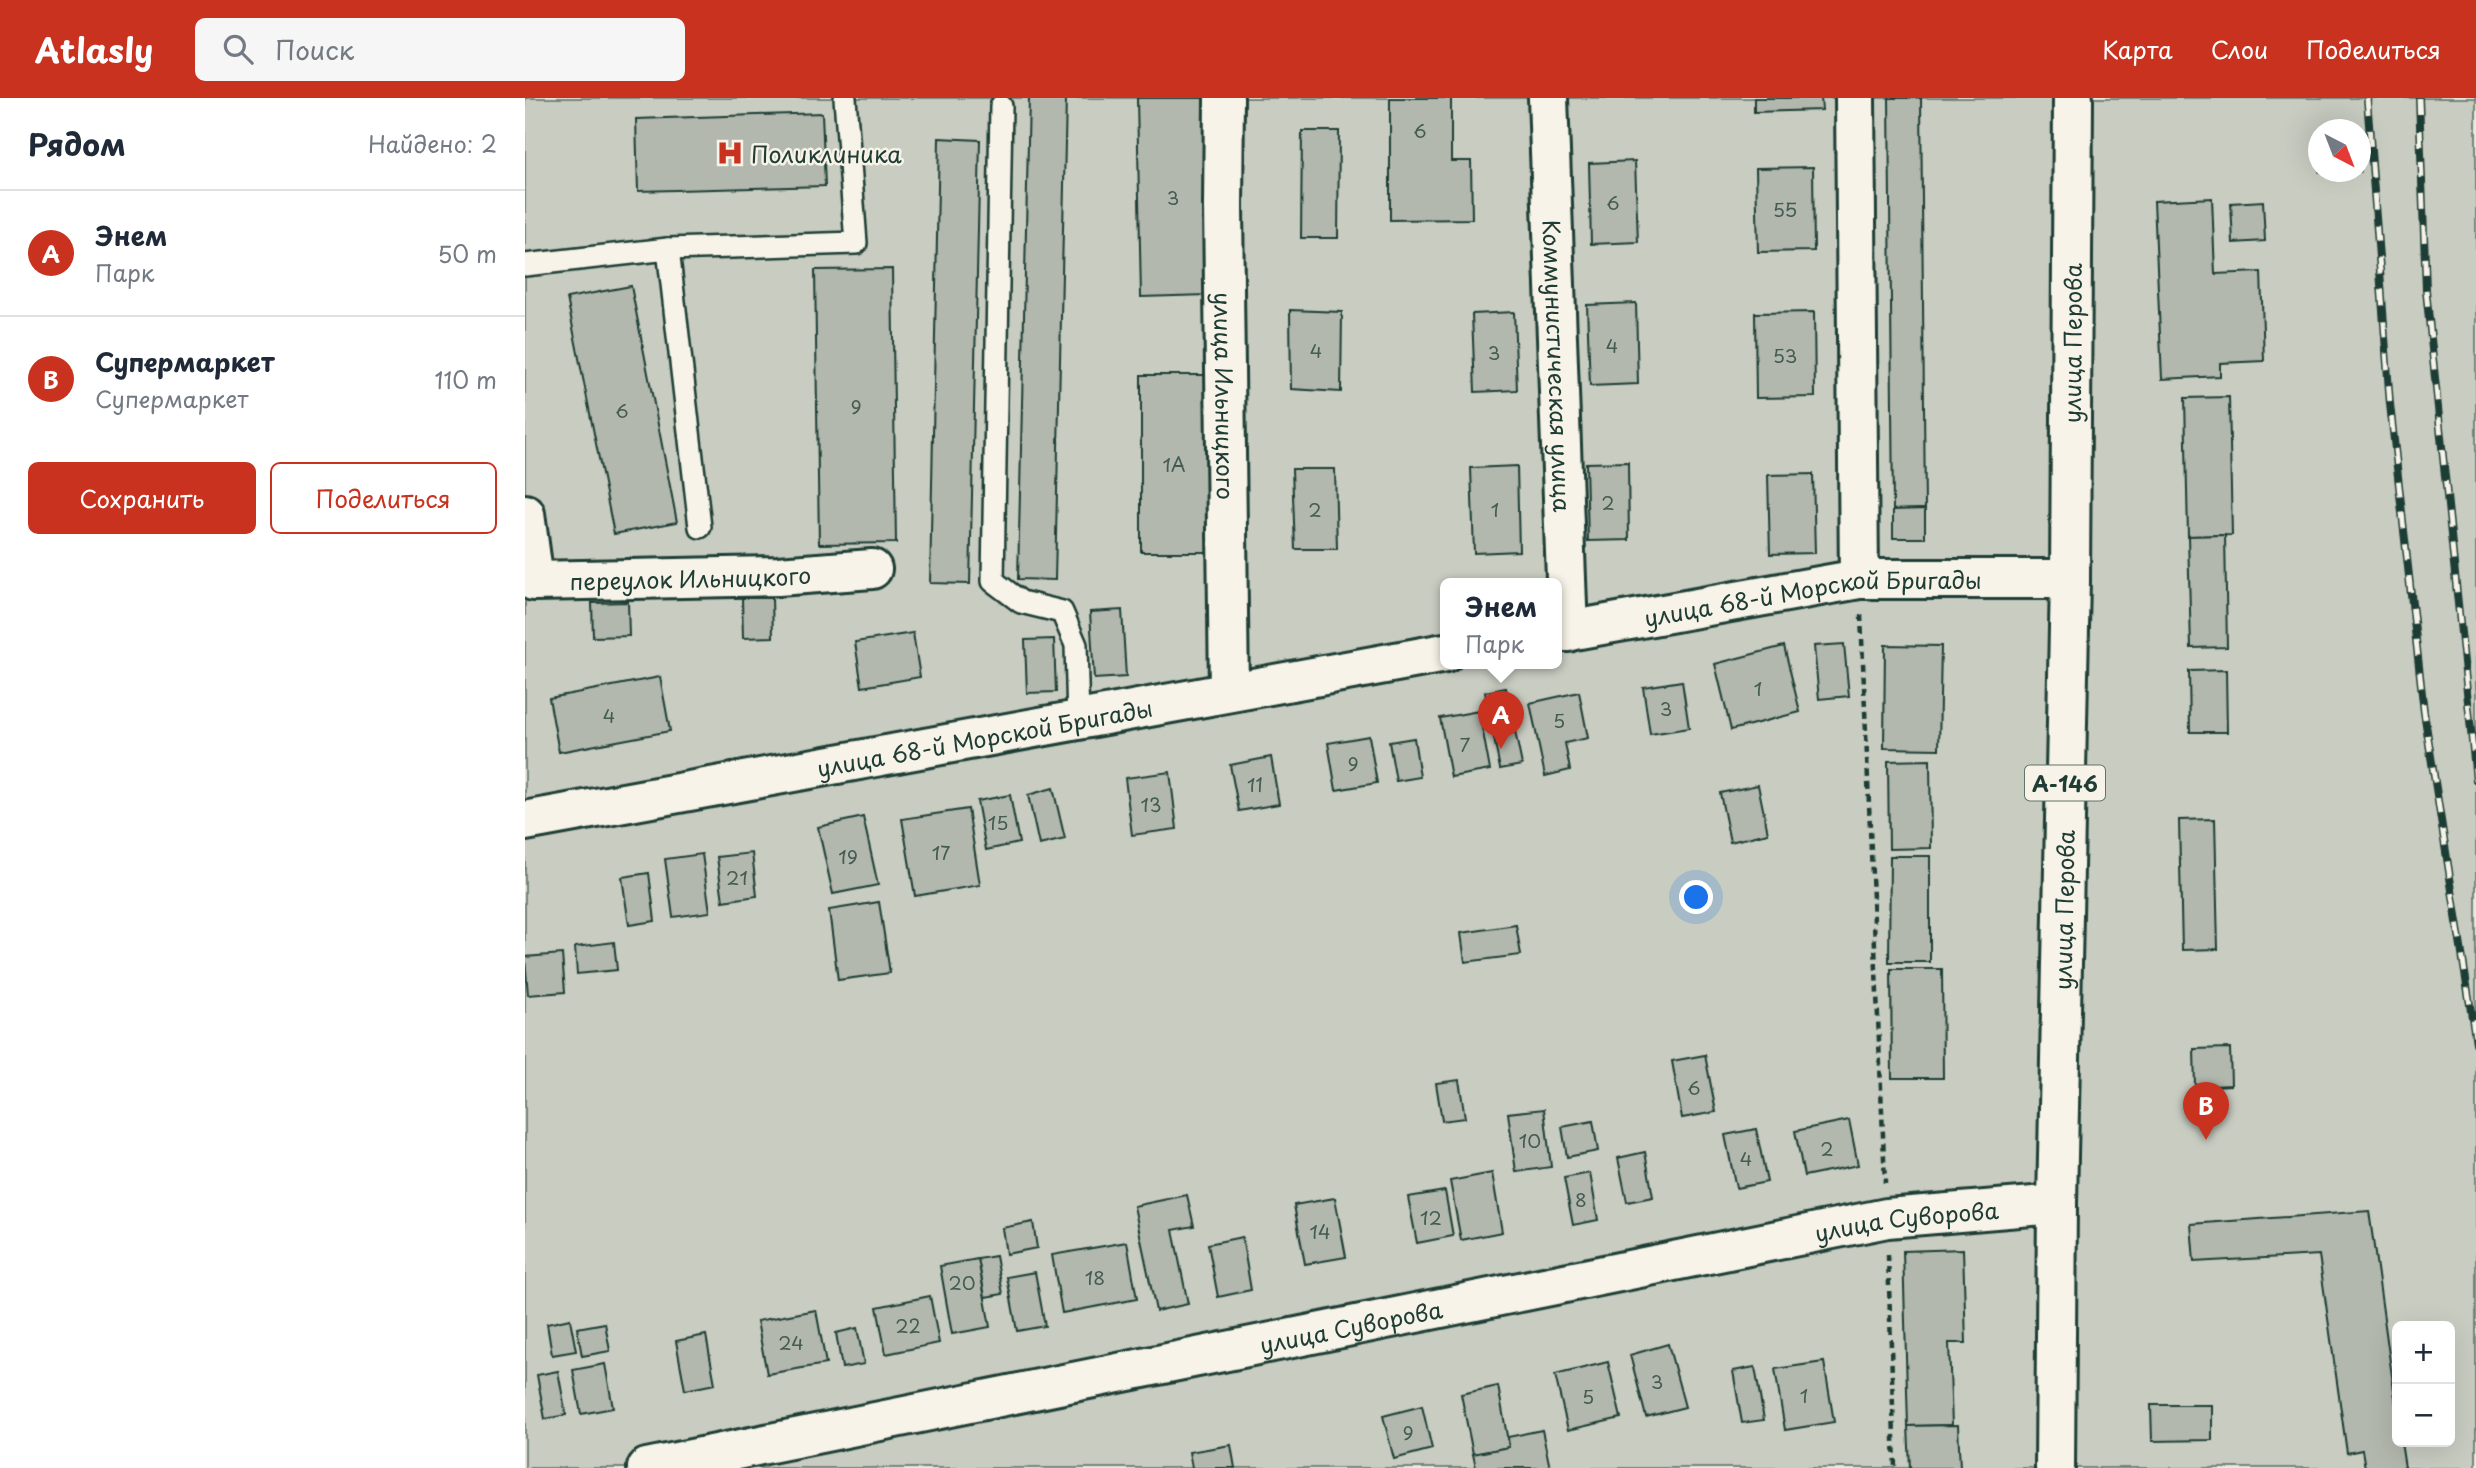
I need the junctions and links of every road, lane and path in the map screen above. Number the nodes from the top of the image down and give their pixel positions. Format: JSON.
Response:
{"nodes":[{"id":1,"x":845,"y":98,"type":"edge"},
{"id":2,"x":1224,"y":98,"type":"edge"},
{"id":3,"x":1548,"y":98,"type":"edge"},
{"id":4,"x":1855,"y":98,"type":"edge"},
{"id":5,"x":2073,"y":98,"type":"edge"},
{"id":6,"x":1001,"y":106,"type":"dead end"},
{"id":7,"x":669,"y":249,"type":"junction"},
{"id":8,"x":525,"y":265,"type":"edge"},
{"id":9,"x":525,"y":514,"type":"edge"},
{"id":10,"x":700,"y":527,"type":"dead end"},
{"id":11,"x":872,"y":569,"type":"dead end"},
{"id":12,"x":1561,"y":578,"type":"edge"},
{"id":13,"x":1859,"y":579,"type":"junction"},
{"id":14,"x":2070,"y":579,"type":"junction"},
{"id":15,"x":1562,"y":633,"type":"edge"},
{"id":16,"x":1440,"y":654,"type":"edge"},
{"id":17,"x":1229,"y":692,"type":"junction"},
{"id":18,"x":1078,"y":721,"type":"junction"},
{"id":19,"x":525,"y":821,"type":"edge"},
{"id":20,"x":2057,"y":1204,"type":"junction"},
{"id":21,"x":1887,"y":1218,"type":"junction"},
{"id":22,"x":647,"y":1468,"type":"edge"},
{"id":23,"x":1895,"y":1468,"type":"edge"},
{"id":24,"x":2055,"y":1468,"type":"edge"}],
"edges":[{"from":1,"to":7,"type":"lane"},
{"from":2,"to":17,"type":"main road","name":"улица Ильницкого"},
{"from":3,"to":12,"type":"main road","name":"Коммунистическая улица"},
{"from":4,"to":13,"type":"main road"},
{"from":5,"to":14,"type":"main road","name":"улица Перова","number":"А-146"},
{"from":6,"to":18,"type":"lane"},
{"from":7,"to":8,"type":"lane"},
{"from":7,"to":10,"type":"lane"},
{"from":9,"to":11,"type":"main road","name":"переулок Ильницкого"},
{"from":13,"to":14,"type":"main road","name":"улица 68-й Морской Бригады"},
{"from":13,"to":15,"type":"main road","name":"улица 68-й Морской Бригады"},
{"from":13,"to":21,"type":"path"},
{"from":14,"to":20,"type":"main road","name":"улица Перова","number":"А-146"},
{"from":16,"to":17,"type":"main road","name":"улица 68-й Морской Бригады"},
{"from":17,"to":18,"type":"main road","name":"улица 68-й Морской Бригады"},
{"from":18,"to":19,"type":"main road","name":"улица 68-й Морской Бригады"},
{"from":20,"to":21,"type":"main road","name":"улица Суворова"},
{"from":20,"to":24,"type":"main road","name":"улица Перова","number":"А-146"},
{"from":21,"to":22,"type":"main road","name":"улица Суворова"},
{"from":21,"to":23,"type":"path"}]}
